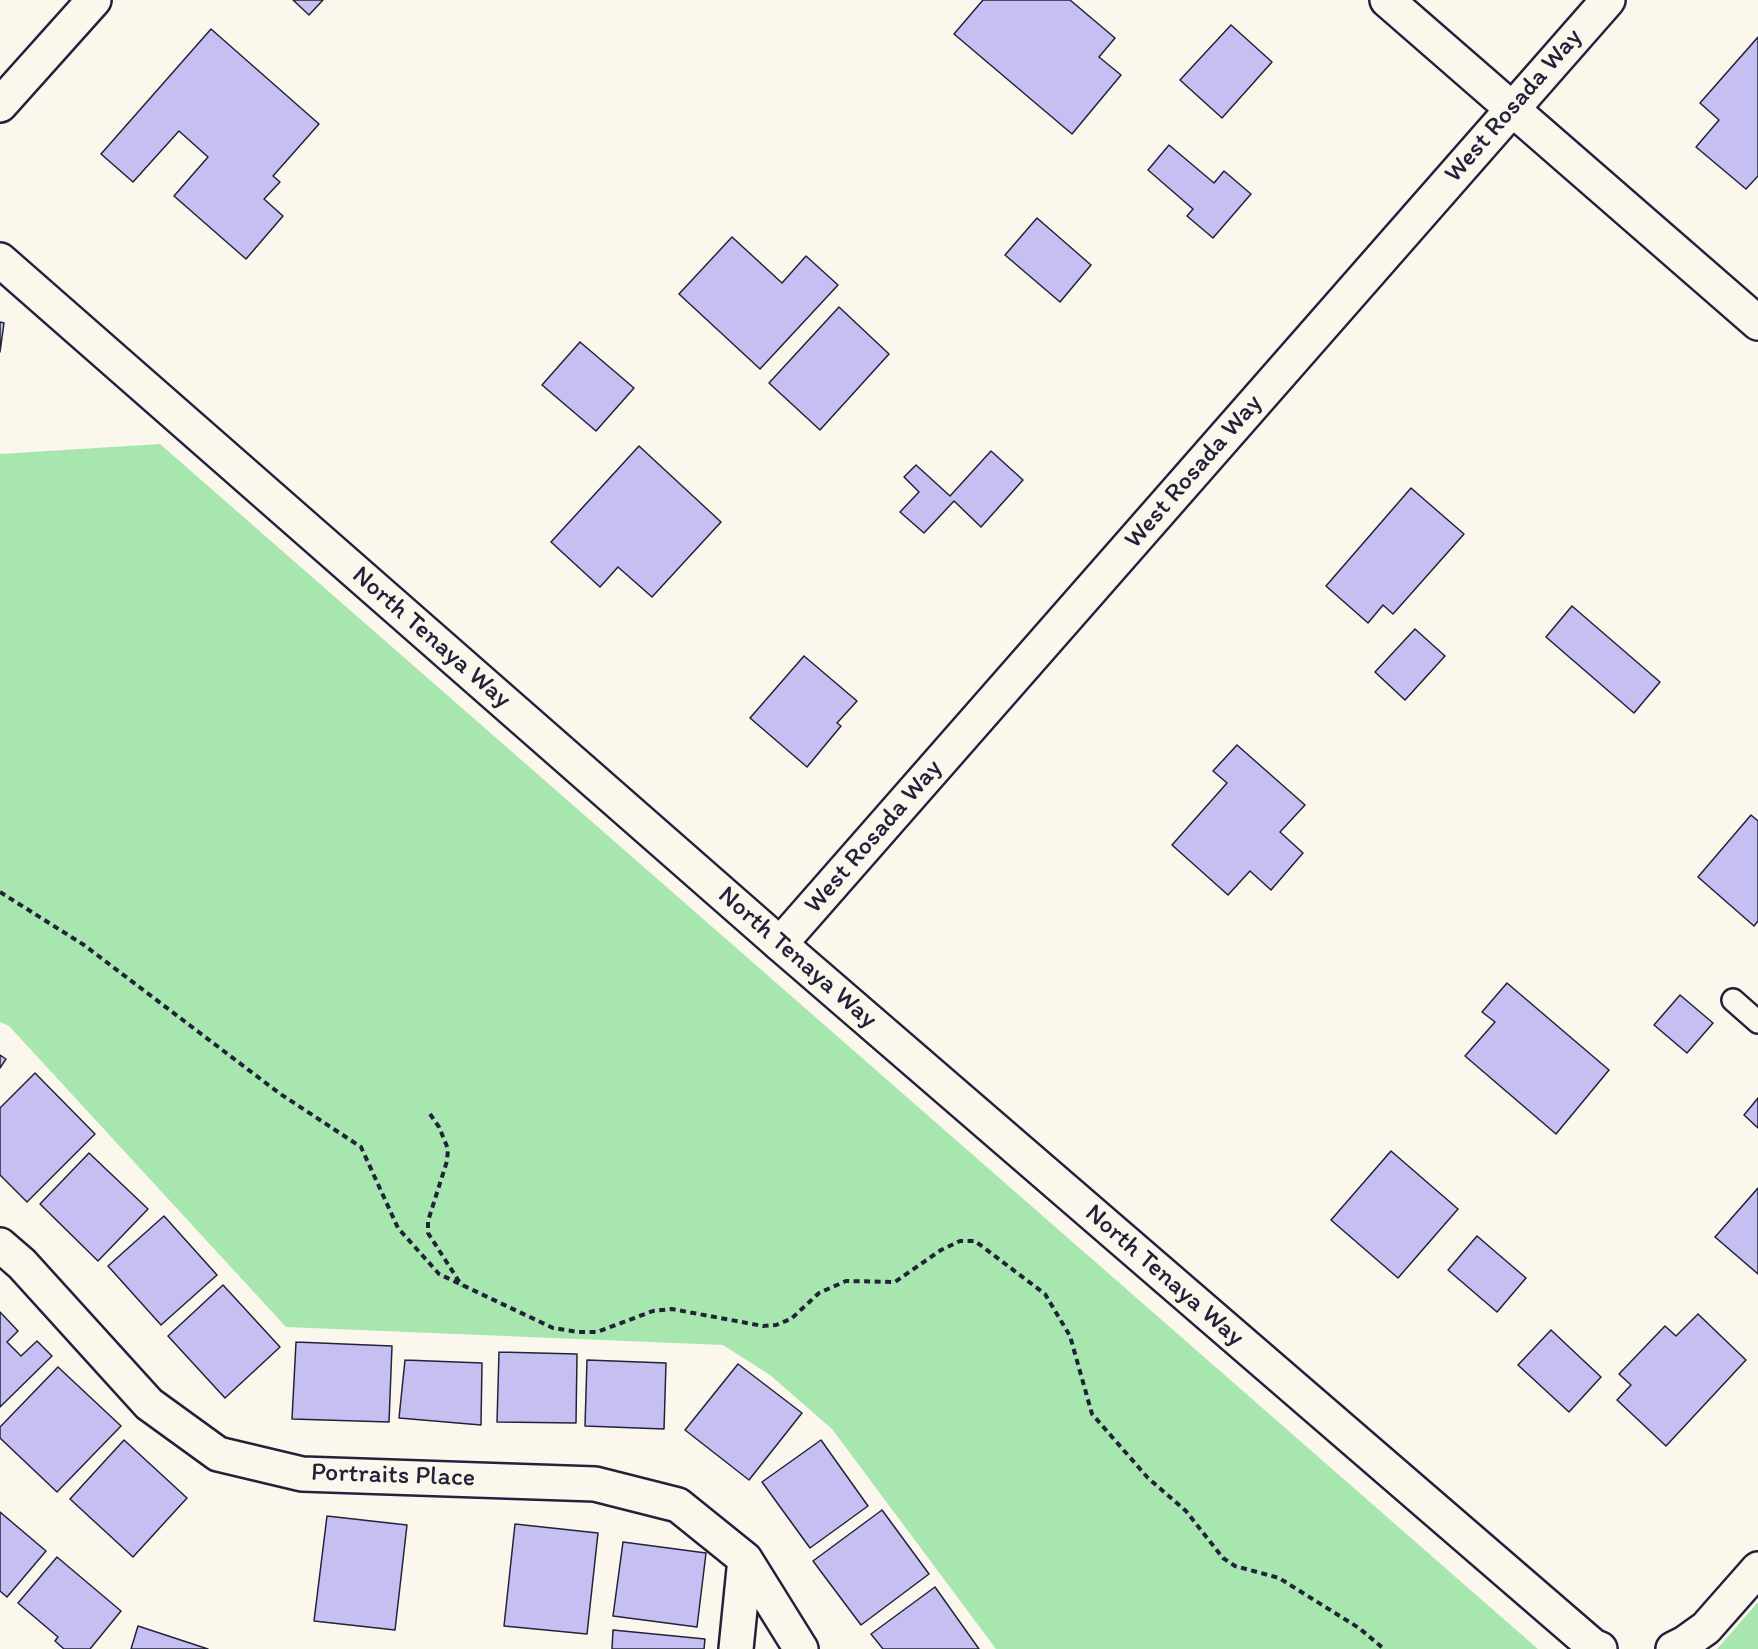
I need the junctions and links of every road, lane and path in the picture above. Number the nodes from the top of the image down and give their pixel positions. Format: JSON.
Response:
{"nodes":[{"id":1,"x":94,"y":0,"type":"edge"},
{"id":2,"x":1387,"y":0,"type":"edge"},
{"id":3,"x":1608,"y":0,"type":"edge"},
{"id":4,"x":0,"y":105,"type":"edge"},
{"id":5,"x":1512,"y":108,"type":"junction"},
{"id":6,"x":0,"y":260,"type":"edge"},
{"id":7,"x":1758,"y":323,"type":"edge"},
{"id":8,"x":0,"y":892,"type":"edge"},
{"id":9,"x":780,"y":944,"type":"junction"},
{"id":10,"x":1733,"y":1000,"type":"dead end"},
{"id":11,"x":1758,"y":1022,"type":"edge"},
{"id":12,"x":430,"y":1114,"type":"dead end"},
{"id":13,"x":0,"y":1245,"type":"edge"},
{"id":14,"x":463,"y":1287,"type":"junction"},
{"id":15,"x":745,"y":1559,"type":"junction"},
{"id":16,"x":1758,"y":1569,"type":"edge"},
{"id":17,"x":1679,"y":1646,"type":"edge"},
{"id":18,"x":736,"y":1649,"type":"edge"},
{"id":19,"x":801,"y":1649,"type":"edge"},
{"id":20,"x":1384,"y":1649,"type":"edge"},
{"id":21,"x":1600,"y":1649,"type":"edge"}],
"edges":[{"from":1,"to":4,"type":"street"},
{"from":2,"to":5,"type":"street"},
{"from":3,"to":5,"type":"street","name":"West Rosada Way"},
{"from":5,"to":7,"type":"street"},
{"from":5,"to":9,"type":"street","name":"West Rosada Way"},
{"from":6,"to":9,"type":"street","name":"North Tenaya Way"},
{"from":8,"to":14,"type":"path"},
{"from":9,"to":21,"type":"street","name":"North Tenaya Way"},
{"from":10,"to":11,"type":"lane"},
{"from":12,"to":14,"type":"path"},
{"from":13,"to":15,"type":"street","name":"Portraits Place"},
{"from":14,"to":20,"type":"path"},
{"from":15,"to":18,"type":"street"},
{"from":15,"to":19,"type":"street","name":"Portraits Place"},
{"from":16,"to":17,"type":"street"}]}
